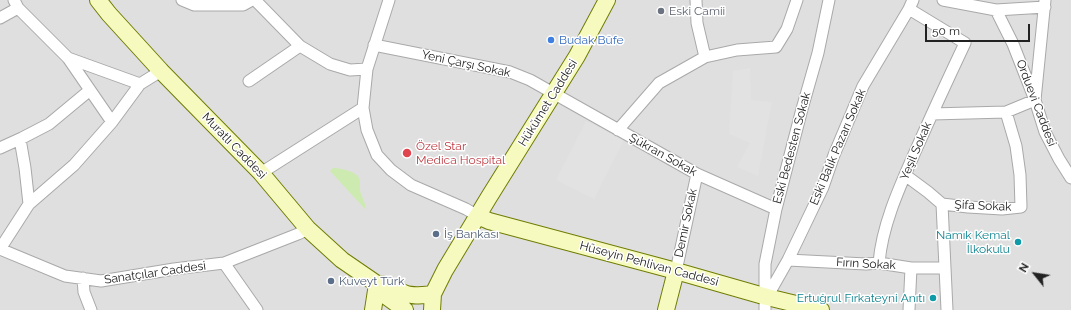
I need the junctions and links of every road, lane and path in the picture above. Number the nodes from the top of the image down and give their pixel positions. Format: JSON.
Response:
{"nodes":[{"id":1,"x":98,"y":0,"type":"edge"},
{"id":2,"x":182,"y":0,"type":"edge"},
{"id":3,"x":252,"y":0,"type":"edge"},
{"id":4,"x":255,"y":0,"type":"edge"},
{"id":5,"x":389,"y":0,"type":"edge"},
{"id":6,"x":607,"y":0,"type":"edge"},
{"id":7,"x":696,"y":0,"type":"edge"},
{"id":8,"x":797,"y":0,"type":"edge"},
{"id":9,"x":829,"y":0,"type":"edge"},
{"id":10,"x":943,"y":0,"type":"edge"},
{"id":11,"x":1045,"y":3,"type":"edge"},
{"id":12,"x":16,"y":4,"type":"edge"},
{"id":13,"x":911,"y":5,"type":"edge"},
{"id":14,"x":996,"y":10,"type":"junction"},
{"id":15,"x":0,"y":18,"type":"edge"},
{"id":16,"x":374,"y":45,"type":"junction"},
{"id":17,"x":300,"y":46,"type":"junction"},
{"id":18,"x":705,"y":57,"type":"junction"},
{"id":19,"x":68,"y":58,"type":"junction"},
{"id":20,"x":367,"y":69,"type":"junction"},
{"id":21,"x":161,"y":71,"type":"junction"},
{"id":22,"x":250,"y":81,"type":"dead end"},
{"id":23,"x":140,"y":84,"type":"junction"},
{"id":24,"x":90,"y":90,"type":"junction"},
{"id":25,"x":554,"y":94,"type":"junction"},
{"id":26,"x":1035,"y":100,"type":"junction"},
{"id":27,"x":363,"y":108,"type":"junction"},
{"id":28,"x":1006,"y":112,"type":"junction"},
{"id":29,"x":932,"y":114,"type":"junction"},
{"id":30,"x":112,"y":122,"type":"junction"},
{"id":31,"x":618,"y":130,"type":"junction"},
{"id":32,"x":20,"y":139,"type":"junction"},
{"id":33,"x":0,"y":148,"type":"edge"},
{"id":34,"x":261,"y":173,"type":"junction"},
{"id":35,"x":697,"y":174,"type":"junction"},
{"id":36,"x":905,"y":175,"type":"junction"},
{"id":37,"x":1071,"y":178,"type":"edge"},
{"id":38,"x":29,"y":204,"type":"junction"},
{"id":39,"x":942,"y":204,"type":"junction"},
{"id":40,"x":776,"y":209,"type":"junction"},
{"id":41,"x":475,"y":220,"type":"junction"},
{"id":42,"x":308,"y":229,"type":"junction"},
{"id":43,"x":0,"y":249,"type":"edge"},
{"id":44,"x":788,"y":260,"type":"junction"},
{"id":45,"x":879,"y":263,"type":"junction"},
{"id":46,"x":224,"y":264,"type":"junction"},
{"id":47,"x":911,"y":268,"type":"junction"},
{"id":48,"x":944,"y":268,"type":"junction"},
{"id":49,"x":675,"y":275,"type":"junction"},
{"id":50,"x":83,"y":278,"type":"junction"},
{"id":51,"x":377,"y":284,"type":"junction"},
{"id":52,"x":432,"y":302,"type":"edge"},
{"id":53,"x":766,"y":304,"type":"edge"},
{"id":54,"x":91,"y":310,"type":"edge"},
{"id":55,"x":257,"y":310,"type":"edge"},
{"id":56,"x":373,"y":310,"type":"edge"},
{"id":57,"x":405,"y":310,"type":"edge"},
{"id":58,"x":666,"y":310,"type":"edge"},
{"id":59,"x":787,"y":310,"type":"edge"},
{"id":60,"x":821,"y":310,"type":"edge"},
{"id":61,"x":909,"y":310,"type":"edge"},
{"id":62,"x":947,"y":310,"type":"edge"}],
"edges":[{"from":1,"to":21,"type":"main road","name":"Muratlı Caddesi"},
{"from":2,"to":3,"type":"street"},
{"from":4,"to":17,"type":"street"},
{"from":5,"to":16,"type":"street"},
{"from":6,"to":25,"type":"main road","name":"Hükümet Caddesi"},
{"from":7,"to":18,"type":"street"},
{"from":8,"to":18,"type":"street"},
{"from":9,"to":40,"type":"street","name":"Eski Bedesten Sokak"},
{"from":10,"to":14,"type":"street"},
{"from":11,"to":14,"type":"street"},
{"from":11,"to":26,"type":"street"},
{"from":12,"to":15,"type":"street"},
{"from":12,"to":19,"type":"street"},
{"from":13,"to":29,"type":"street","name":"Yeşil Sokak"},
{"from":13,"to":44,"type":"street","name":"Eski Balık Pazarı Sokak"},
{"from":14,"to":26,"type":"street","name":"Orduevi Caddesi"},
{"from":16,"to":20,"type":"street"},
{"from":16,"to":25,"type":"street","name":"Yeni Çarşı Sokak"},
{"from":17,"to":20,"type":"street"},
{"from":17,"to":22,"type":"street"},
{"from":18,"to":31,"type":"street"},
{"from":19,"to":23,"type":"street"},
{"from":19,"to":24,"type":"street"},
{"from":20,"to":27,"type":"street"},
{"from":21,"to":23,"type":"street"},
{"from":21,"to":34,"type":"main road","name":"Muratlı Caddesi"},
{"from":23,"to":30,"type":"street"},
{"from":24,"to":30,"type":"street"},
{"from":24,"to":32,"type":"street"},
{"from":25,"to":31,"type":"street","name":"Şükran Sokak"},
{"from":25,"to":41,"type":"main road","name":"Hükümet Caddesi"},
{"from":26,"to":28,"type":"street"},
{"from":26,"to":37,"type":"street","name":"Orduevi Caddesi"},
{"from":27,"to":34,"type":"street"},
{"from":27,"to":41,"type":"street"},
{"from":28,"to":29,"type":"street"},
{"from":28,"to":39,"type":"street","name":"Şifa Sokak"},
{"from":29,"to":36,"type":"street","name":"Yeşil Sokak"},
{"from":30,"to":38,"type":"street"},
{"from":31,"to":35,"type":"street","name":"Şükran Sokak"},
{"from":32,"to":33,"type":"street"},
{"from":32,"to":38,"type":"street"},
{"from":34,"to":42,"type":"main road","name":"Muratlı Caddesi"},
{"from":35,"to":40,"type":"street","name":"Şükran Sokak"},
{"from":35,"to":49,"type":"street","name":"Demir Sokak"},
{"from":36,"to":39,"type":"street","name":"Şifa Sokak"},
{"from":36,"to":45,"type":"street","name":"Yeşil Sokak"},
{"from":38,"to":43,"type":"street"},
{"from":39,"to":48,"type":"street"},
{"from":40,"to":53,"type":"street","name":"Eski Bedesten Sokak"},
{"from":41,"to":49,"type":"main road","name":"Hüseyin Pehlivan Caddesi"},
{"from":41,"to":52,"type":"main road","name":"Hükümet Caddesi"},
{"from":42,"to":46,"type":"street","name":"Sanatçılar Caddesi"},
{"from":42,"to":51,"type":"main road","name":"Muratlı Caddesi"},
{"from":43,"to":50,"type":"street","name":"Sanatçılar Caddesi"},
{"from":44,"to":45,"type":"street","name":"Fırın Sokak"},
{"from":44,"to":53,"type":"street","name":"Eski Balık Pazarı Sokak"},
{"from":45,"to":47,"type":"street","name":"Fırın Sokak"},
{"from":46,"to":50,"type":"street","name":"Sanatçılar Caddesi"},
{"from":46,"to":55,"type":"street"},
{"from":47,"to":48,"type":"street","name":"Fırın Sokak"},
{"from":47,"to":61,"type":"street"},
{"from":48,"to":62,"type":"street"},
{"from":49,"to":53,"type":"main road","name":"Hüseyin Pehlivan Caddesi"},
{"from":49,"to":58,"type":"main road","name":"Demir Sokak"},
{"from":50,"to":54,"type":"street"},
{"from":51,"to":52,"type":"main road","name":"Muratlı Caddesi"},
{"from":51,"to":56,"type":"main road"},
{"from":51,"to":57,"type":"main road","name":"Muratlı Caddesi"},
{"from":53,"to":59,"type":"main road","name":"Hüseyin Pehlivan Caddesi"},
{"from":53,"to":60,"type":"main road","name":"Hüseyin Pehlivan Caddesi"}]}
